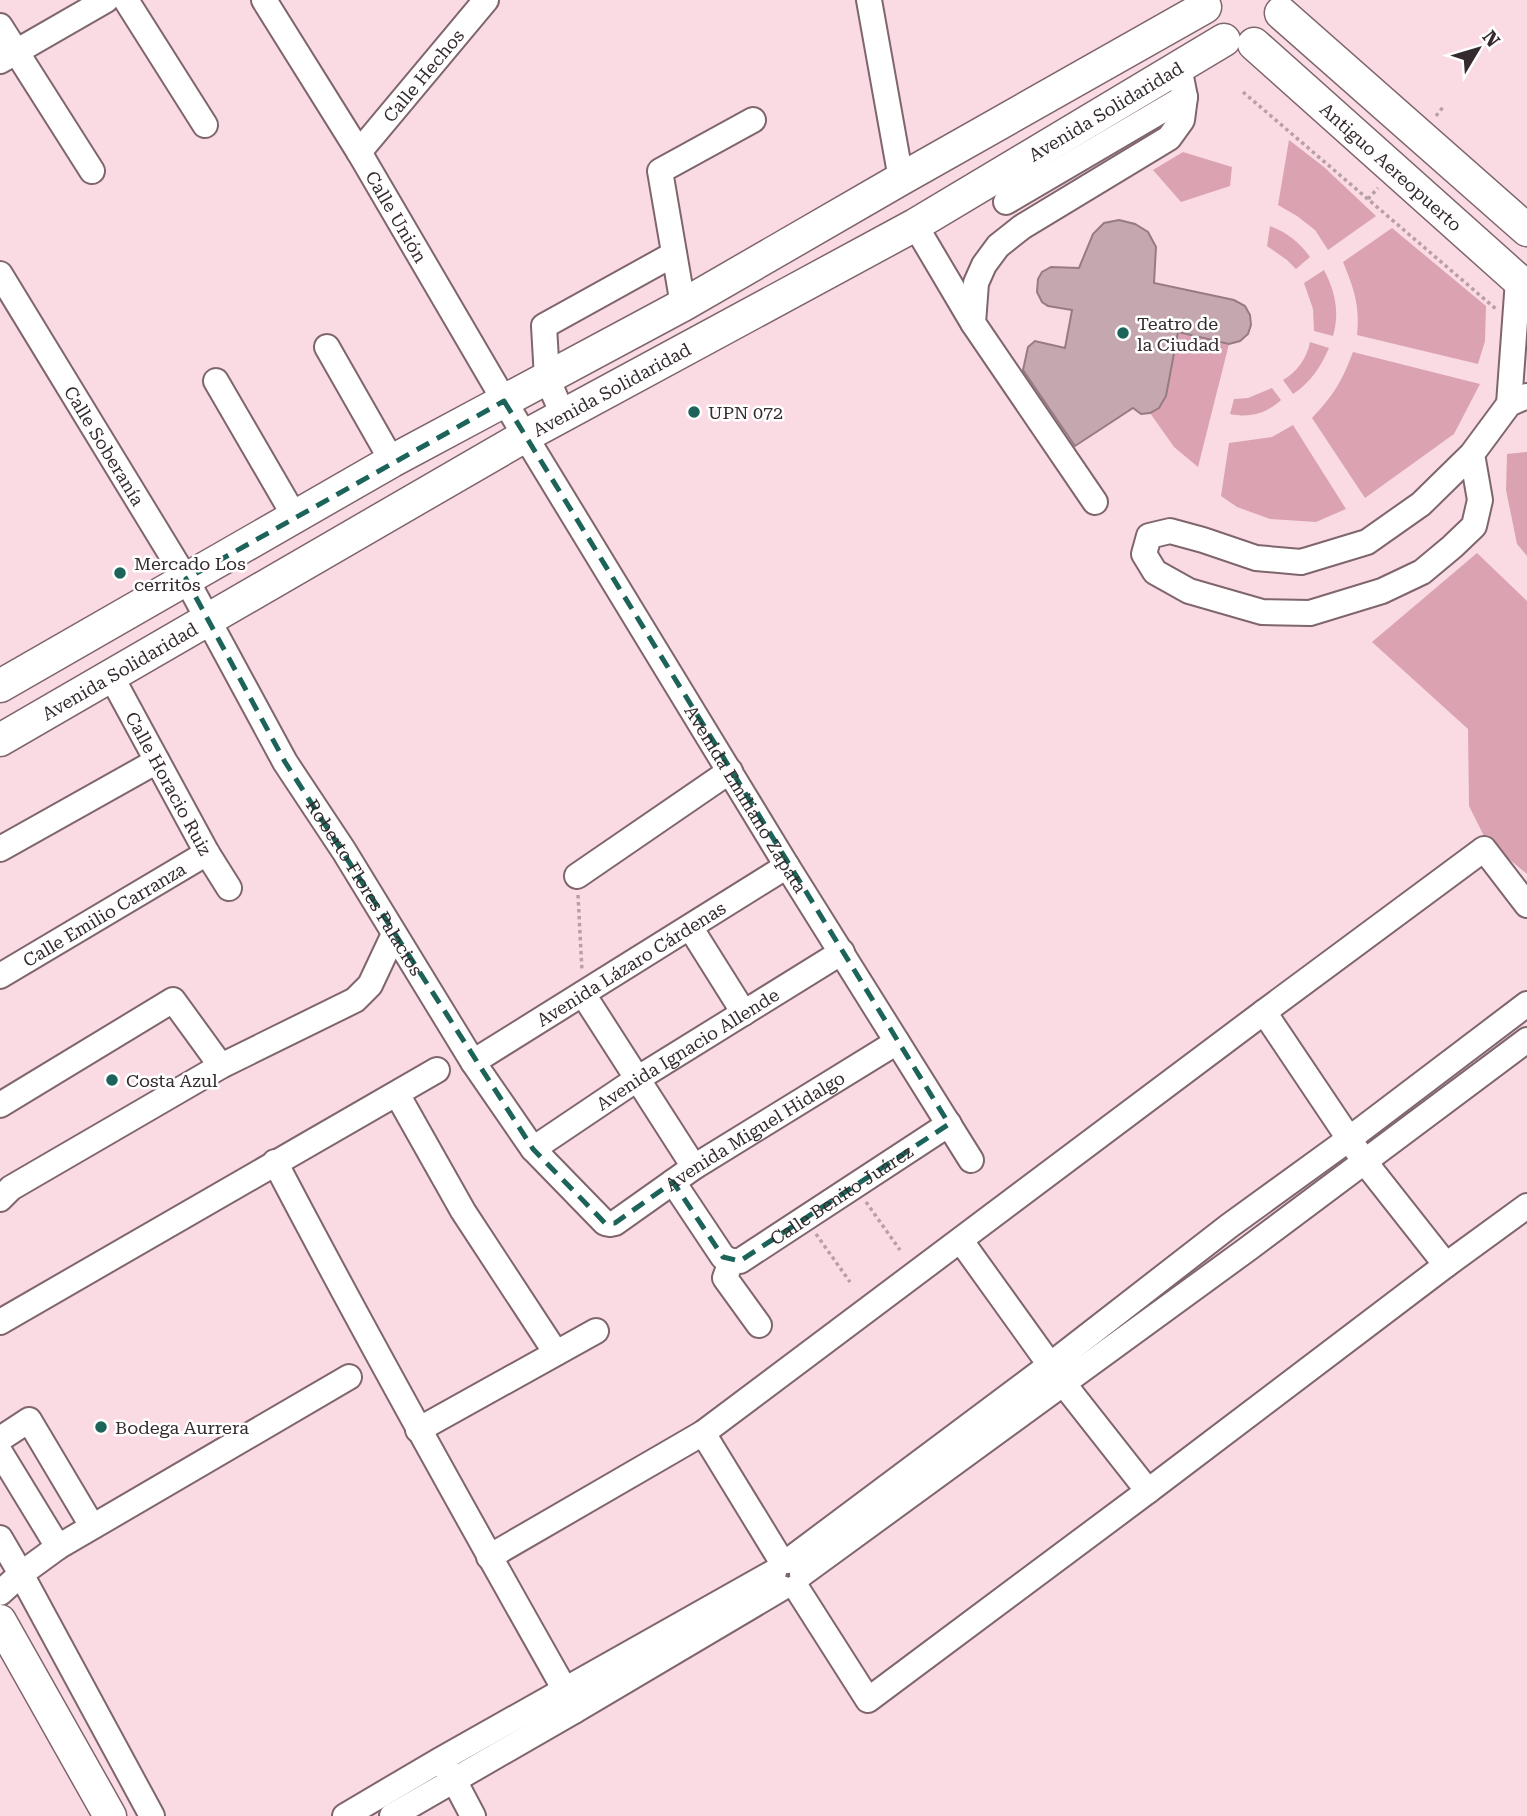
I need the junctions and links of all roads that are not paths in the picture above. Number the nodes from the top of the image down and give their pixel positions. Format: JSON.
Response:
{"nodes":[{"id":1,"x":106,"y":0,"type":"edge"},
{"id":2,"x":126,"y":0,"type":"edge"},
{"id":3,"x":264,"y":0,"type":"edge"},
{"id":4,"x":486,"y":0,"type":"edge"},
{"id":5,"x":869,"y":0,"type":"edge"},
{"id":6,"x":1206,"y":4,"type":"edge"},
{"id":7,"x":1281,"y":7,"type":"edge"},
{"id":8,"x":0,"y":26,"type":"edge"},
{"id":9,"x":1239,"y":42,"type":"junction"},
{"id":10,"x":8,"y":56,"type":"edge"},
{"id":11,"x":1182,"y":82,"type":"junction"},
{"id":12,"x":753,"y":120,"type":"dead end"},
{"id":13,"x":205,"y":125,"type":"dead end"},
{"id":14,"x":359,"y":152,"type":"junction"},
{"id":15,"x":92,"y":171,"type":"dead end"},
{"id":16,"x":901,"y":179,"type":"junction"},
{"id":17,"x":999,"y":190,"type":"junction"},
{"id":18,"x":856,"y":205,"type":"junction"},
{"id":19,"x":915,"y":225,"type":"junction"},
{"id":20,"x":1022,"y":228,"type":"junction"},
{"id":21,"x":1527,"y":230,"type":"edge"},
{"id":22,"x":879,"y":244,"type":"junction"},
{"id":23,"x":674,"y":254,"type":"junction"},
{"id":24,"x":0,"y":274,"type":"edge"},
{"id":25,"x":1522,"y":284,"type":"edge"},
{"id":26,"x":683,"y":305,"type":"junction"},
{"id":27,"x":974,"y":323,"type":"junction"},
{"id":28,"x":327,"y":346,"type":"dead end"},
{"id":29,"x":547,"y":378,"type":"junction"},
{"id":30,"x":216,"y":382,"type":"dead end"},
{"id":31,"x":1518,"y":400,"type":"edge"},
{"id":32,"x":504,"y":401,"type":"junction"},
{"id":33,"x":563,"y":415,"type":"junction"},
{"id":34,"x":525,"y":436,"type":"junction"},
{"id":35,"x":1472,"y":454,"type":"junction"},
{"id":36,"x":392,"y":461,"type":"junction"},
{"id":37,"x":1095,"y":502,"type":"dead end"},
{"id":38,"x":295,"y":517,"type":"junction"},
{"id":39,"x":186,"y":579,"type":"junction"},
{"id":40,"x":208,"y":619,"type":"junction"},
{"id":41,"x":111,"y":676,"type":"junction"},
{"id":42,"x":0,"y":686,"type":"edge"},
{"id":43,"x":0,"y":740,"type":"edge"},
{"id":44,"x":157,"y":761,"type":"junction"},
{"id":45,"x":730,"y":771,"type":"junction"},
{"id":46,"x":0,"y":849,"type":"edge"},
{"id":47,"x":207,"y":853,"type":"junction"},
{"id":48,"x":788,"y":866,"type":"junction"},
{"id":49,"x":578,"y":876,"type":"road end"},
{"id":50,"x":229,"y":888,"type":"dead end"},
{"id":51,"x":1527,"y":905,"type":"edge"},
{"id":52,"x":690,"y":927,"type":"junction"},
{"id":53,"x":394,"y":934,"type":"junction"},
{"id":54,"x":842,"y":952,"type":"junction"},
{"id":55,"x":0,"y":976,"type":"edge"},
{"id":56,"x":583,"y":994,"type":"junction"},
{"id":57,"x":1527,"y":1004,"type":"edge"},
{"id":58,"x":1264,"y":1012,"type":"junction"},
{"id":59,"x":744,"y":1013,"type":"junction"},
{"id":60,"x":1527,"y":1040,"type":"edge"},
{"id":61,"x":897,"y":1042,"type":"junction"},
{"id":62,"x":473,"y":1062,"type":"junction"},
{"id":63,"x":221,"y":1066,"type":"junction"},
{"id":64,"x":437,"y":1070,"type":"dead end"},
{"id":65,"x":637,"y":1079,"type":"junction"},
{"id":66,"x":397,"y":1094,"type":"junction"},
{"id":67,"x":0,"y":1105,"type":"edge"},
{"id":68,"x":949,"y":1124,"type":"junction"},
{"id":69,"x":1349,"y":1139,"type":"junction"},
{"id":70,"x":533,"y":1149,"type":"junction"},
{"id":71,"x":971,"y":1160,"type":"dead end"},
{"id":72,"x":1364,"y":1161,"type":"junction"},
{"id":73,"x":275,"y":1162,"type":"junction"},
{"id":74,"x":694,"y":1167,"type":"junction"},
{"id":75,"x":673,"y":1182,"type":"junction"},
{"id":76,"x":4,"y":1186,"type":"edge"},
{"id":77,"x":1527,"y":1206,"type":"edge"},
{"id":78,"x":961,"y":1241,"type":"junction"},
{"id":79,"x":731,"y":1261,"type":"junction"},
{"id":80,"x":1446,"y":1265,"type":"junction"},
{"id":81,"x":0,"y":1322,"type":"edge"},
{"id":82,"x":759,"y":1325,"type":"dead end"},
{"id":83,"x":596,"y":1331,"type":"dead end"},
{"id":84,"x":556,"y":1353,"type":"junction"},
{"id":85,"x":1057,"y":1374,"type":"junction"},
{"id":86,"x":349,"y":1377,"type":"dead end"},
{"id":87,"x":418,"y":1430,"type":"junction"},
{"id":88,"x":703,"y":1433,"type":"junction"},
{"id":89,"x":0,"y":1438,"type":"edge"},
{"id":90,"x":0,"y":1452,"type":"edge"},
{"id":91,"x":1148,"y":1491,"type":"junction"},
{"id":92,"x":92,"y":1526,"type":"junction"},
{"id":93,"x":0,"y":1538,"type":"edge"},
{"id":94,"x":58,"y":1547,"type":"junction"},
{"id":95,"x":489,"y":1557,"type":"junction"},
{"id":96,"x":21,"y":1574,"type":"junction"},
{"id":97,"x":787,"y":1574,"type":"junction"},
{"id":98,"x":0,"y":1593,"type":"edge"},
{"id":99,"x":4,"y":1638,"type":"edge"},
{"id":100,"x":570,"y":1701,"type":"junction"},
{"id":101,"x":96,"y":1712,"type":"junction"},
{"id":102,"x":62,"y":1731,"type":"junction"},
{"id":103,"x":447,"y":1770,"type":"junction"},
{"id":104,"x":110,"y":1816,"type":"edge"},
{"id":105,"x":152,"y":1816,"type":"edge"},
{"id":106,"x":345,"y":1816,"type":"edge"},
{"id":107,"x":392,"y":1816,"type":"edge"},
{"id":108,"x":473,"y":1816,"type":"edge"}],
"edges":[{"from":1,"to":10,"type":"street"},
{"from":2,"to":13,"type":"street"},
{"from":3,"to":14,"type":"street","name":"Calle Unión"},
{"from":4,"to":14,"type":"street","name":"Calle Hechos"},
{"from":5,"to":16,"type":"street"},
{"from":6,"to":9,"type":"main road","name":"Antiguo Aereopuerto"},
{"from":6,"to":16,"type":"main road"},
{"from":7,"to":9,"type":"main road","name":"Avenida Solidaridad"},
{"from":7,"to":21,"type":"main road"},
{"from":8,"to":10,"type":"street"},
{"from":9,"to":11,"type":"main road","name":"Avenida Solidaridad"},
{"from":9,"to":25,"type":"main road","name":"Antiguo Aereopuerto"},
{"from":10,"to":15,"type":"street"},
{"from":11,"to":17,"type":"main road","name":"Avenida Solidaridad"},
{"from":11,"to":20,"type":"street"},
{"from":12,"to":23,"type":"street"},
{"from":14,"to":32,"type":"street","name":"Calle Unión"},
{"from":16,"to":18,"type":"main road"},
{"from":17,"to":19,"type":"main road","name":"Avenida Solidaridad"},
{"from":17,"to":20,"type":"street"},
{"from":18,"to":22,"type":"main road"},
{"from":18,"to":26,"type":"main road"},
{"from":19,"to":22,"type":"main road","name":"Avenida Solidaridad"},
{"from":19,"to":27,"type":"street"},
{"from":20,"to":27,"type":"street"},
{"from":22,"to":33,"type":"main road","name":"Avenida Solidaridad"},
{"from":23,"to":26,"type":"street"},
{"from":23,"to":29,"type":"street"},
{"from":24,"to":39,"type":"street","name":"Calle Soberanía"},
{"from":25,"to":31,"type":"street"},
{"from":26,"to":29,"type":"main road"},
{"from":27,"to":37,"type":"street"},
{"from":28,"to":36,"type":"street"},
{"from":29,"to":32,"type":"main road"},
{"from":29,"to":33,"type":"street"},
{"from":30,"to":38,"type":"street"},
{"from":31,"to":35,"type":"street"},
{"from":32,"to":34,"type":"street","name":"Calle Unión"},
{"from":32,"to":36,"type":"main road"},
{"from":33,"to":34,"type":"main road","name":"Avenida Solidaridad"},
{"from":34,"to":40,"type":"main road","name":"Avenida Solidaridad"},
{"from":34,"to":45,"type":"street","name":"Avenida Emiliano Zapata"},
{"from":35,"to":35,"type":"street"},
{"from":36,"to":38,"type":"main road"},
{"from":38,"to":39,"type":"main road"},
{"from":39,"to":40,"type":"street","name":"Calle Soberanía"},
{"from":39,"to":42,"type":"main road"},
{"from":40,"to":41,"type":"main road","name":"Avenida Solidaridad"},
{"from":40,"to":53,"type":"street","name":"Roberto Flores Palacios"},
{"from":41,"to":43,"type":"main road","name":"Avenida Solidaridad"},
{"from":41,"to":44,"type":"street","name":"Calle Horacio Ruiz"},
{"from":44,"to":46,"type":"street"},
{"from":44,"to":47,"type":"street","name":"Calle Horacio Ruiz"},
{"from":45,"to":48,"type":"street","name":"Avenida Emiliano Zapata"},
{"from":45,"to":49,"type":"street"},
{"from":47,"to":50,"type":"street","name":"Calle Horacio Ruiz"},
{"from":47,"to":55,"type":"street","name":"Calle Emilio Carranza"},
{"from":48,"to":52,"type":"street","name":"Avenida Lázaro Cárdenas"},
{"from":48,"to":54,"type":"street","name":"Avenida Emiliano Zapata"},
{"from":51,"to":58,"type":"street"},
{"from":52,"to":56,"type":"street","name":"Avenida Lázaro Cárdenas"},
{"from":52,"to":59,"type":"street"},
{"from":53,"to":62,"type":"street","name":"Roberto Flores Palacios"},
{"from":53,"to":63,"type":"street"},
{"from":54,"to":59,"type":"street","name":"Avenida Ignacio Allende"},
{"from":54,"to":61,"type":"street","name":"Avenida Emiliano Zapata"},
{"from":56,"to":62,"type":"street","name":"Avenida Lázaro Cárdenas"},
{"from":56,"to":65,"type":"street"},
{"from":57,"to":69,"type":"street"},
{"from":58,"to":69,"type":"street"},
{"from":58,"to":78,"type":"street"},
{"from":59,"to":65,"type":"street","name":"Avenida Ignacio Allende"},
{"from":60,"to":72,"type":"street"},
{"from":61,"to":68,"type":"street","name":"Avenida Emiliano Zapata"},
{"from":61,"to":74,"type":"street","name":"Avenida Miguel Hidalgo"},
{"from":62,"to":70,"type":"street","name":"Roberto Flores Palacios"},
{"from":63,"to":67,"type":"street"},
{"from":63,"to":76,"type":"street"},
{"from":64,"to":66,"type":"street"},
{"from":65,"to":70,"type":"street","name":"Avenida Ignacio Allende"},
{"from":65,"to":74,"type":"street"},
{"from":66,"to":73,"type":"street"},
{"from":66,"to":84,"type":"street"},
{"from":68,"to":71,"type":"street","name":"Avenida Emiliano Zapata"},
{"from":68,"to":79,"type":"street","name":"Calle Benito Juárez"},
{"from":69,"to":72,"type":"street"},
{"from":69,"to":85,"type":"street"},
{"from":70,"to":75,"type":"street","name":"Avenida Miguel Hidalgo"},
{"from":72,"to":80,"type":"street"},
{"from":72,"to":85,"type":"street"},
{"from":73,"to":81,"type":"street"},
{"from":73,"to":87,"type":"street"},
{"from":74,"to":75,"type":"street","name":"Avenida Miguel Hidalgo"},
{"from":75,"to":79,"type":"street"},
{"from":77,"to":80,"type":"street"},
{"from":78,"to":85,"type":"street"},
{"from":78,"to":88,"type":"street"},
{"from":79,"to":82,"type":"street"},
{"from":80,"to":91,"type":"street"},
{"from":83,"to":84,"type":"street"},
{"from":84,"to":87,"type":"street"},
{"from":85,"to":91,"type":"street"},
{"from":85,"to":97,"type":"street"},
{"from":86,"to":92,"type":"street"},
{"from":87,"to":95,"type":"street"},
{"from":88,"to":95,"type":"street"},
{"from":88,"to":97,"type":"street"},
{"from":89,"to":92,"type":"street"},
{"from":90,"to":94,"type":"street"},
{"from":91,"to":97,"type":"street"},
{"from":92,"to":94,"type":"street"},
{"from":93,"to":96,"type":"street"},
{"from":94,"to":96,"type":"street"},
{"from":95,"to":100,"type":"street"},
{"from":96,"to":98,"type":"street"},
{"from":96,"to":101,"type":"street"},
{"from":97,"to":100,"type":"street"},
{"from":99,"to":102,"type":"main road"},
{"from":100,"to":103,"type":"street"},
{"from":101,"to":102,"type":"street"},
{"from":101,"to":105,"type":"street"},
{"from":102,"to":104,"type":"main road"},
{"from":103,"to":106,"type":"street"},
{"from":103,"to":107,"type":"street"},
{"from":103,"to":108,"type":"street"}]}
